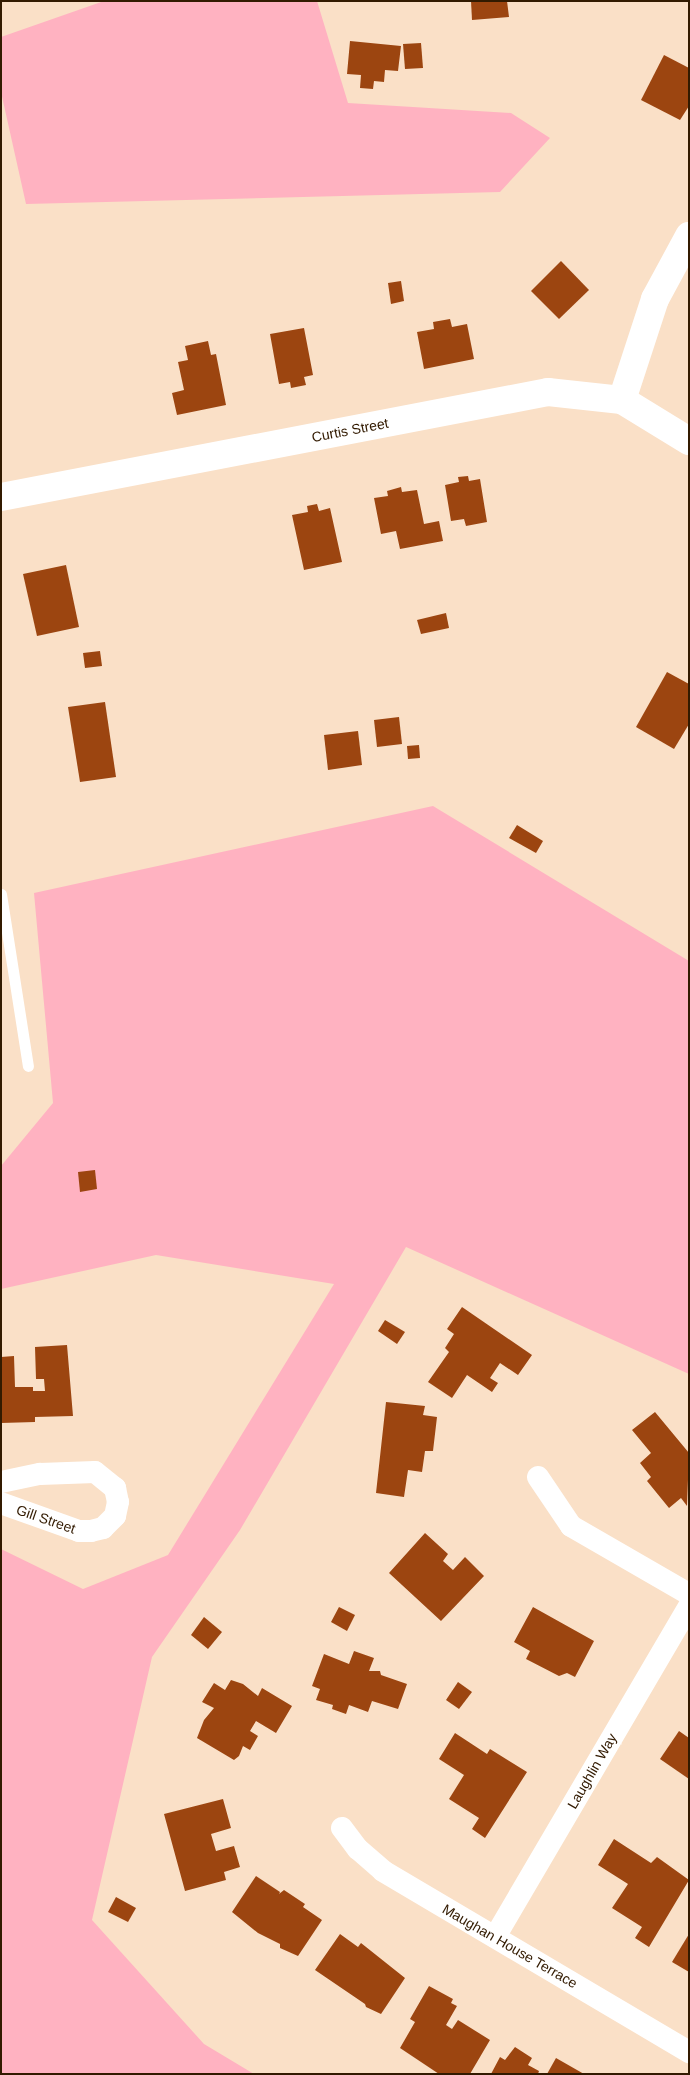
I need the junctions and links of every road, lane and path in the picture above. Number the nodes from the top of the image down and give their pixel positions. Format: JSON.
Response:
{"nodes":[{"id":1,"x":689,"y":236,"type":"edge"},
{"id":2,"x":622,"y":400,"type":"junction"},
{"id":3,"x":689,"y":441,"type":"edge"},
{"id":4,"x":1,"y":497,"type":"edge"},
{"id":5,"x":1,"y":894,"type":"edge"},
{"id":6,"x":28,"y":1066,"type":"dead end"},
{"id":7,"x":538,"y":1477,"type":"dead end"},
{"id":8,"x":1,"y":1482,"type":"edge"},
{"id":9,"x":1,"y":1503,"type":"edge"},
{"id":10,"x":689,"y":1594,"type":"edge"},
{"id":11,"x":689,"y":1606,"type":"edge"},
{"id":12,"x":342,"y":1828,"type":"dead end"},
{"id":13,"x":495,"y":1937,"type":"junction"},
{"id":14,"x":689,"y":2052,"type":"edge"}],
"edges":[{"from":1,"to":2,"type":"street"},
{"from":2,"to":3,"type":"street","name":"Curtis Street"},
{"from":2,"to":4,"type":"street","name":"Curtis Street"},
{"from":5,"to":6,"type":"lane"},
{"from":7,"to":10,"type":"street"},
{"from":8,"to":9,"type":"street","name":"Gill Street"},
{"from":11,"to":13,"type":"street","name":"Laughlin Way"},
{"from":12,"to":13,"type":"street","name":"Maughan House Terrace"},
{"from":13,"to":14,"type":"street","name":"Maughan House Terrace"}]}
